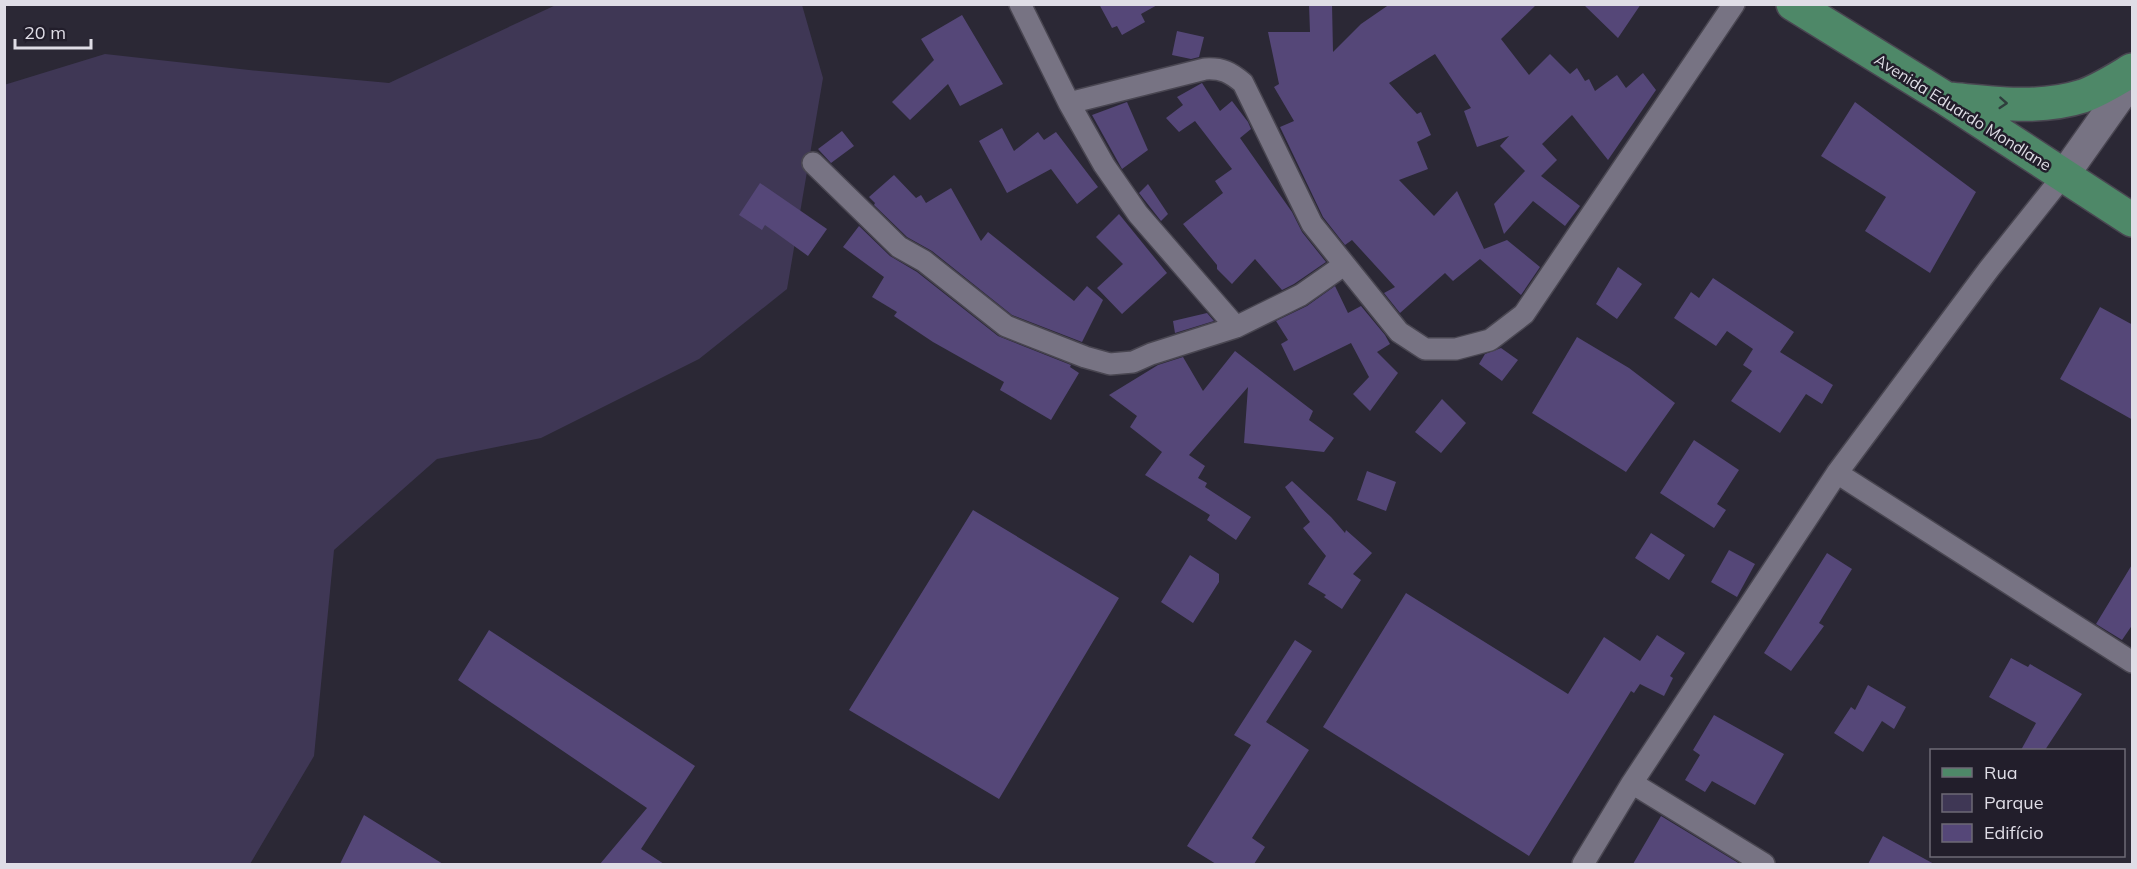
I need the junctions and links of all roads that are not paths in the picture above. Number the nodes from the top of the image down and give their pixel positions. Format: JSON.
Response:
{"nodes":[{"id":1,"x":1020,"y":4,"type":"edge"},
{"id":2,"x":1734,"y":4,"type":"edge"},
{"id":3,"x":1793,"y":4,"type":"edge"},
{"id":4,"x":2133,"y":70,"type":"edge"},
{"id":5,"x":2133,"y":79,"type":"edge"},
{"id":6,"x":1945,"y":98,"type":"junction"},
{"id":7,"x":1069,"y":103,"type":"junction"},
{"id":8,"x":813,"y":163,"type":"dead end"},
{"id":9,"x":2064,"y":176,"type":"junction"},
{"id":10,"x":2133,"y":220,"type":"edge"},
{"id":11,"x":1344,"y":265,"type":"junction"},
{"id":12,"x":1236,"y":327,"type":"junction"},
{"id":13,"x":1837,"y":473,"type":"junction"},
{"id":14,"x":2133,"y":662,"type":"edge"},
{"id":15,"x":1632,"y":783,"type":"junction"},
{"id":16,"x":1584,"y":864,"type":"edge"},
{"id":17,"x":1764,"y":864,"type":"edge"}],
"edges":[{"from":1,"to":7,"type":"street"},
{"from":2,"to":11,"type":"street"},
{"from":3,"to":6,"type":"main road","name":"Avenida Eduardo Mondlane"},
{"from":6,"to":4,"type":"main road","one_way":true},
{"from":5,"to":9,"type":"main road"},
{"from":6,"to":9,"type":"main road","name":"Avenida Eduardo Mondlane"},
{"from":7,"to":11,"type":"street"},
{"from":7,"to":12,"type":"street"},
{"from":8,"to":12,"type":"street"},
{"from":9,"to":10,"type":"main road","name":"Avenida Eduardo Mondlane"},
{"from":9,"to":13,"type":"street"},
{"from":11,"to":12,"type":"street"},
{"from":13,"to":14,"type":"street"},
{"from":13,"to":15,"type":"street"},
{"from":15,"to":16,"type":"street"},
{"from":15,"to":17,"type":"street"}]}
